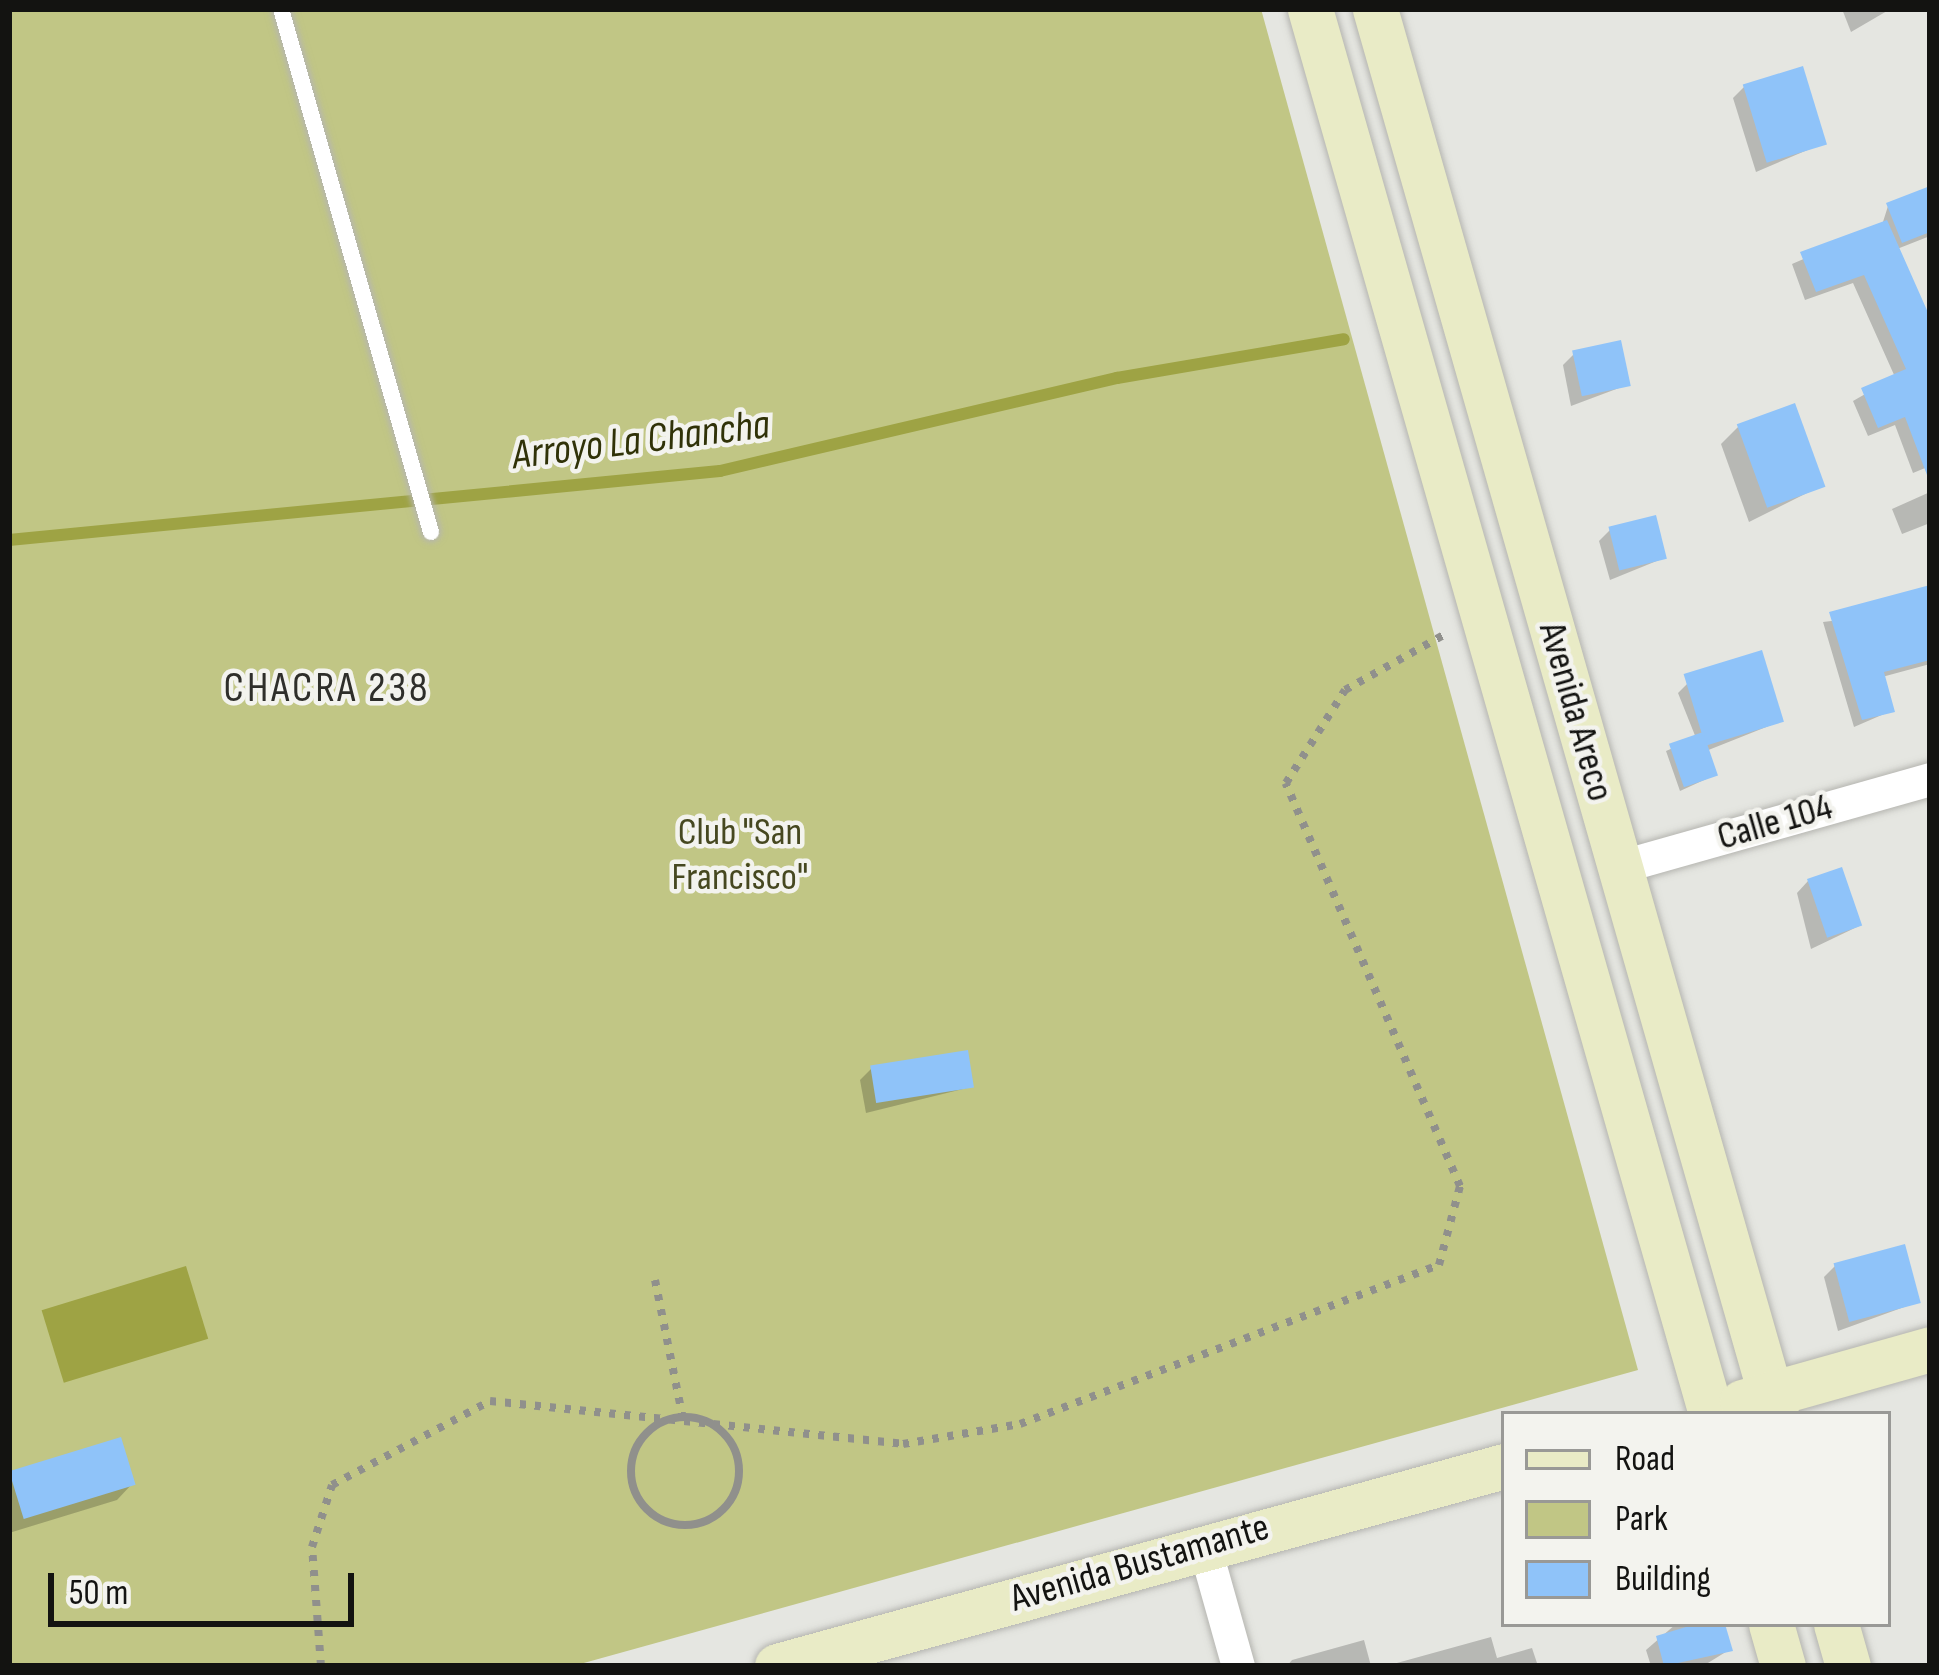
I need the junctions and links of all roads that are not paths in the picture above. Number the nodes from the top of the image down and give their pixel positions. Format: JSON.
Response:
{"nodes":[{"id":1,"x":281,"y":9,"type":"edge"},
{"id":2,"x":1310,"y":9,"type":"edge"},
{"id":3,"x":1375,"y":9,"type":"edge"},
{"id":4,"x":431,"y":532,"type":"dead end"},
{"id":5,"x":1930,"y":779,"type":"edge"},
{"id":6,"x":1619,"y":867,"type":"junction"},
{"id":7,"x":1930,"y":1349,"type":"edge"},
{"id":8,"x":1773,"y":1405,"type":"edge"},
{"id":9,"x":1706,"y":1411,"type":"edge"},
{"id":10,"x":1724,"y":1411,"type":"edge"},
{"id":11,"x":1501,"y":1467,"type":"edge"},
{"id":12,"x":1204,"y":1545,"type":"junction"},
{"id":13,"x":1772,"y":1627,"type":"edge"},
{"id":14,"x":1836,"y":1627,"type":"edge"},
{"id":15,"x":777,"y":1666,"type":"edge"},
{"id":16,"x":1238,"y":1666,"type":"edge"},
{"id":17,"x":1783,"y":1666,"type":"edge"},
{"id":18,"x":1847,"y":1666,"type":"edge"}],
"edges":[{"from":1,"to":4,"type":"lane"},
{"from":2,"to":9,"type":"main road","name":"Avenida Areco"},
{"from":3,"to":6,"type":"main road","name":"Avenida Areco"},
{"from":5,"to":6,"type":"street","name":"Calle 104"},
{"from":6,"to":8,"type":"main road","name":"Avenida Areco"},
{"from":7,"to":8,"type":"main road"},
{"from":8,"to":10,"type":"main road"},
{"from":11,"to":12,"type":"main road","name":"Avenida Bustamante"},
{"from":12,"to":15,"type":"main road","name":"Avenida Bustamante"},
{"from":12,"to":16,"type":"street"},
{"from":13,"to":17,"type":"main road"},
{"from":14,"to":18,"type":"main road"}]}
